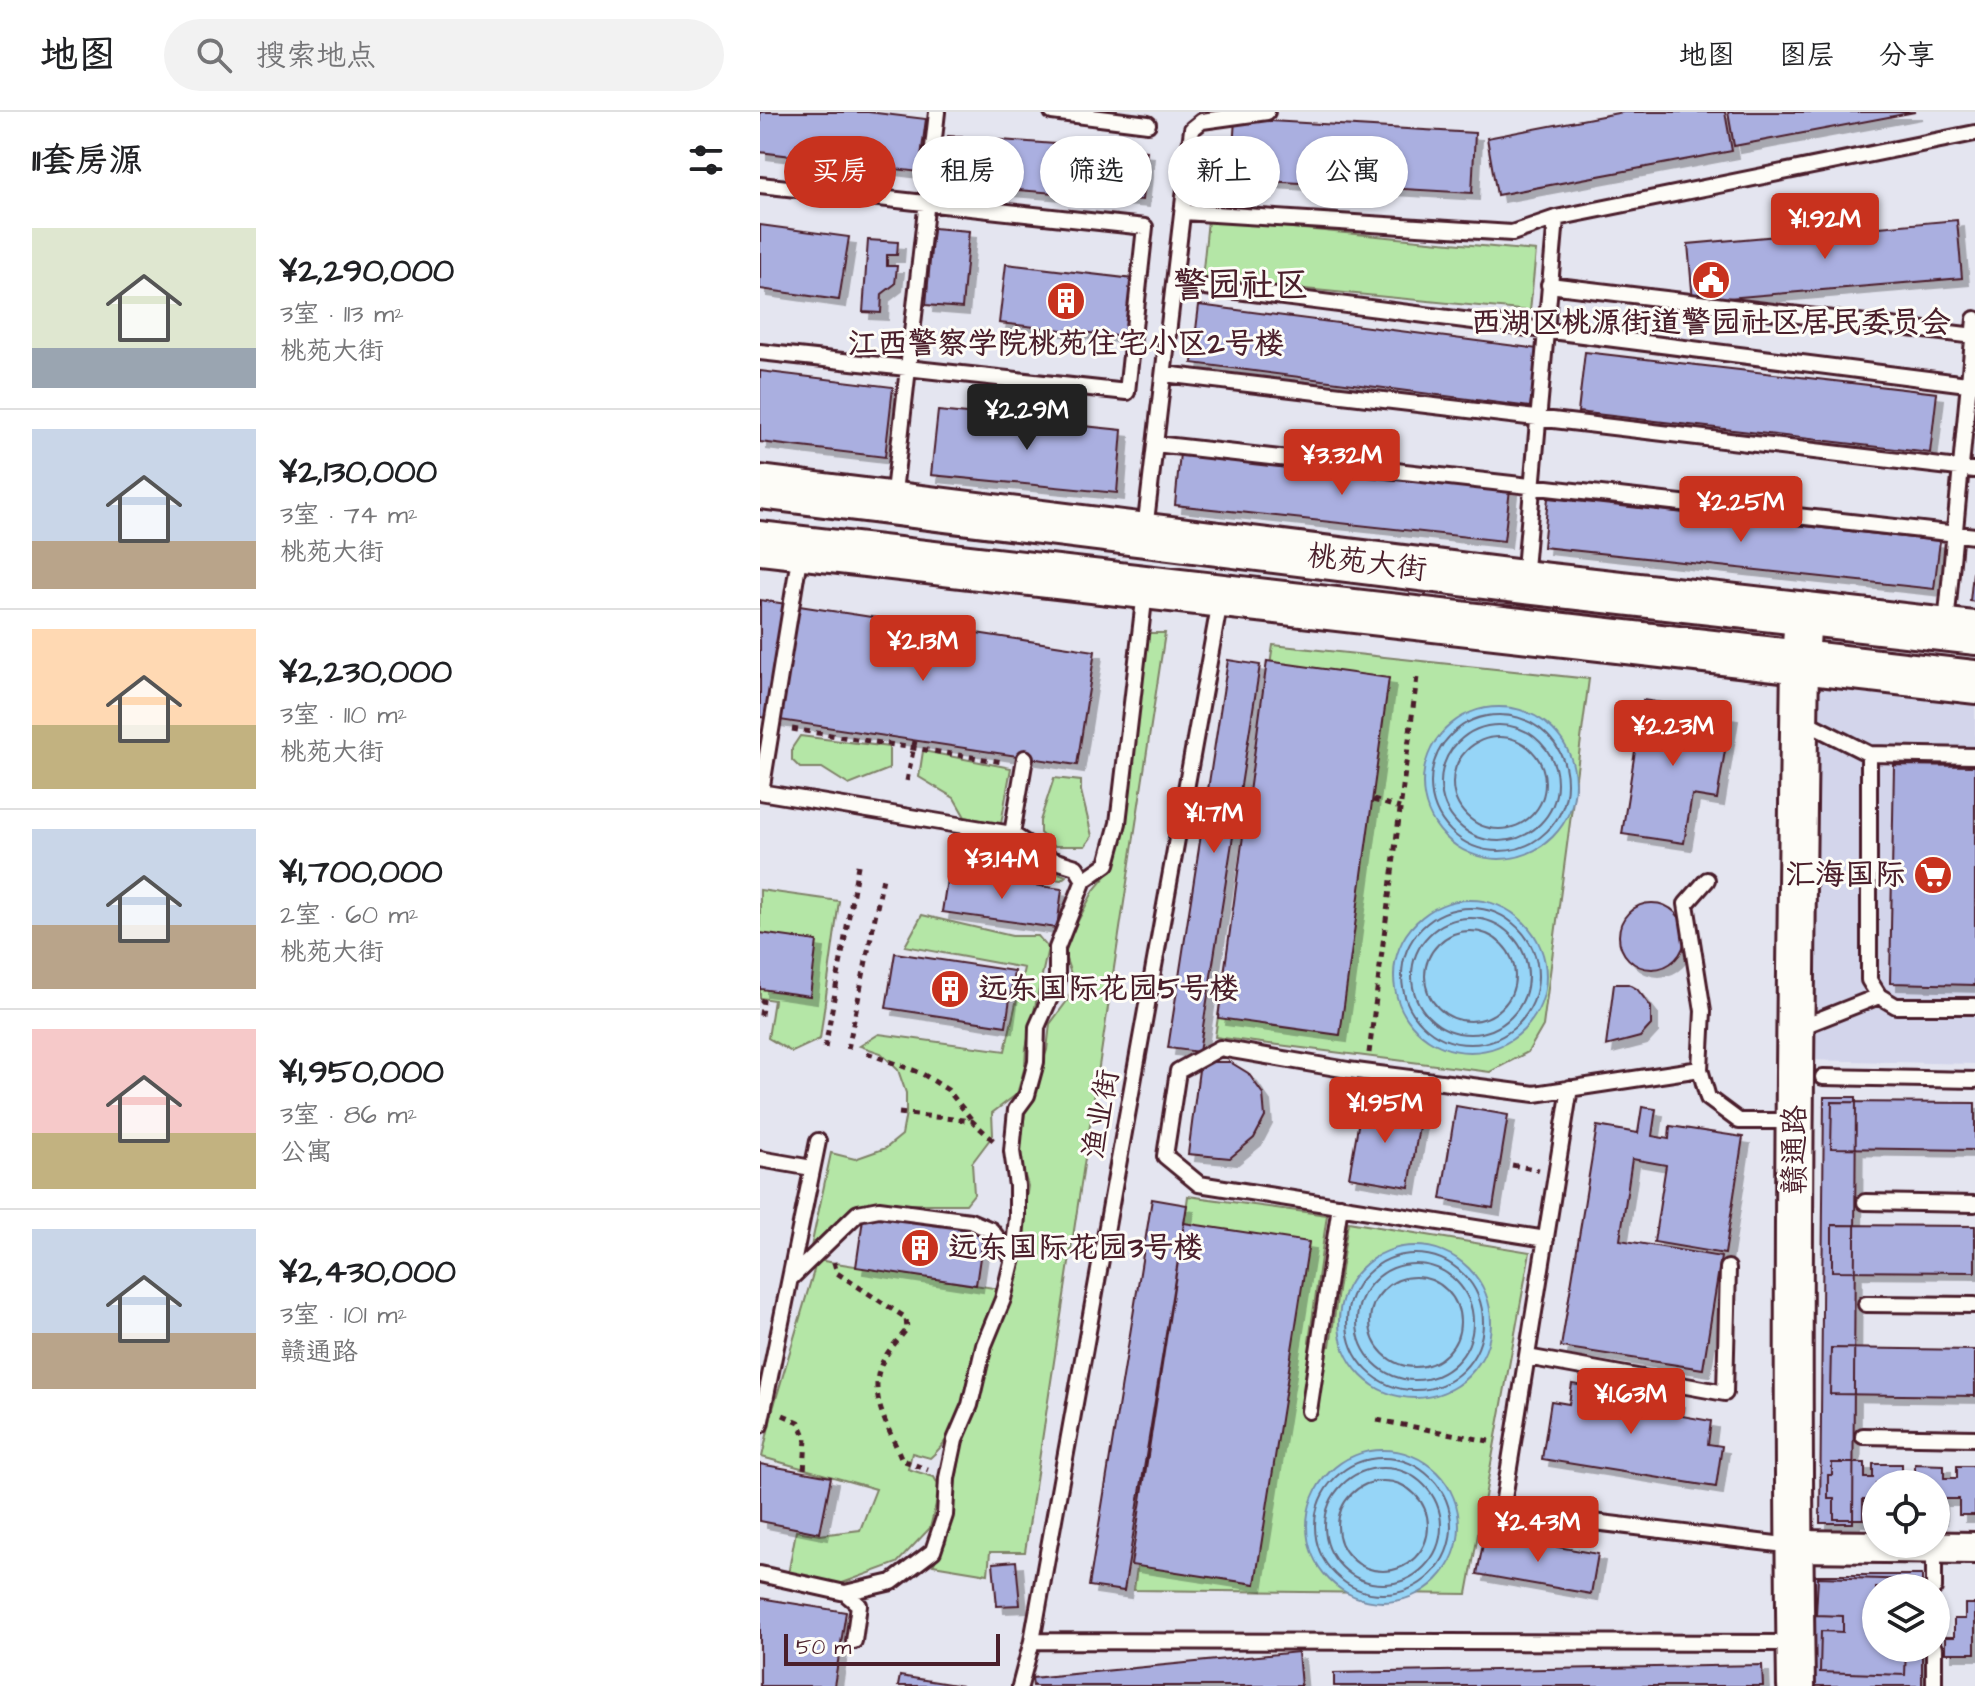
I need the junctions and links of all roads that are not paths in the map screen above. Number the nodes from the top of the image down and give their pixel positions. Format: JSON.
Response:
{"nodes":[{"id":1,"x":937,"y":112,"type":"edge"},
{"id":2,"x":1052,"y":112,"type":"edge"},
{"id":3,"x":1267,"y":112,"type":"edge"},
{"id":4,"x":1148,"y":124,"type":"dead end"},
{"id":5,"x":1975,"y":133,"type":"edge"},
{"id":6,"x":934,"y":136,"type":"edge"},
{"id":7,"x":760,"y":185,"type":"edge"},
{"id":8,"x":912,"y":201,"type":"edge"},
{"id":9,"x":926,"y":208,"type":"edge"},
{"id":10,"x":972,"y":208,"type":"edge"},
{"id":11,"x":1183,"y":212,"type":"junction"},
{"id":12,"x":1556,"y":218,"type":"junction"},
{"id":13,"x":1174,"y":283,"type":"junction"},
{"id":14,"x":1549,"y":285,"type":"junction"},
{"id":15,"x":1975,"y":319,"type":"edge"},
{"id":16,"x":1544,"y":330,"type":"junction"},
{"id":17,"x":1974,"y":336,"type":"edge"},
{"id":18,"x":760,"y":352,"type":"edge"},
{"id":19,"x":908,"y":368,"type":"junction"},
{"id":20,"x":1164,"y":374,"type":"junction"},
{"id":21,"x":1972,"y":385,"type":"edge"},
{"id":22,"x":1538,"y":418,"type":"junction"},
{"id":23,"x":1155,"y":444,"type":"junction"},
{"id":24,"x":1968,"y":469,"type":"edge"},
{"id":25,"x":1532,"y":486,"type":"junction"},
{"id":26,"x":760,"y":487,"type":"edge"},
{"id":27,"x":893,"y":504,"type":"junction"},
{"id":28,"x":1955,"y":533,"type":"junction"},
{"id":29,"x":1144,"y":535,"type":"junction"},
{"id":30,"x":1975,"y":536,"type":"edge"},
{"id":31,"x":760,"y":543,"type":"edge"},
{"id":32,"x":801,"y":547,"type":"junction"},
{"id":33,"x":1524,"y":582,"type":"junction"},
{"id":34,"x":1146,"y":587,"type":"junction"},
{"id":35,"x":1221,"y":596,"type":"junction"},
{"id":36,"x":1803,"y":613,"type":"junction"},
{"id":37,"x":1960,"y":631,"type":"edge"},
{"id":38,"x":1800,"y":662,"type":"junction"},
{"id":39,"x":1975,"y":682,"type":"edge"},
{"id":40,"x":1799,"y":719,"type":"junction"},
{"id":41,"x":1869,"y":754,"type":"junction"},
{"id":42,"x":1975,"y":756,"type":"edge"},
{"id":43,"x":1024,"y":762,"type":"road end"},
{"id":44,"x":761,"y":792,"type":"edge"},
{"id":45,"x":1012,"y":834,"type":"junction"},
{"id":46,"x":1084,"y":880,"type":"junction"},
{"id":47,"x":1707,"y":880,"type":"dead end"},
{"id":48,"x":1879,"y":996,"type":"junction"},
{"id":49,"x":1975,"y":1006,"type":"edge"},
{"id":50,"x":1794,"y":1029,"type":"junction"},
{"id":51,"x":1700,"y":1069,"type":"junction"},
{"id":52,"x":1823,"y":1077,"type":"dead end"},
{"id":53,"x":1975,"y":1080,"type":"edge"},
{"id":54,"x":1570,"y":1088,"type":"junction"},
{"id":55,"x":1795,"y":1121,"type":"junction"},
{"id":56,"x":818,"y":1141,"type":"dead end"},
{"id":57,"x":760,"y":1159,"type":"edge"},
{"id":58,"x":812,"y":1168,"type":"junction"},
{"id":59,"x":1865,"y":1202,"type":"dead end"},
{"id":60,"x":1975,"y":1204,"type":"edge"},
{"id":61,"x":1340,"y":1206,"type":"junction"},
{"id":62,"x":1546,"y":1239,"type":"junction"},
{"id":63,"x":1013,"y":1258,"type":"junction"},
{"id":64,"x":1728,"y":1268,"type":"dead end"},
{"id":65,"x":790,"y":1279,"type":"junction"},
{"id":66,"x":1866,"y":1304,"type":"dead end"},
{"id":67,"x":1975,"y":1305,"type":"edge"},
{"id":68,"x":1527,"y":1357,"type":"junction"},
{"id":69,"x":762,"y":1406,"type":"edge"},
{"id":70,"x":1309,"y":1411,"type":"dead end"},
{"id":71,"x":760,"y":1425,"type":"edge"},
{"id":72,"x":1863,"y":1436,"type":"dead end"},
{"id":73,"x":1975,"y":1438,"type":"edge"},
{"id":74,"x":1793,"y":1546,"type":"junction"},
{"id":75,"x":1862,"y":1546,"type":"edge"},
{"id":76,"x":1950,"y":1547,"type":"edge"},
{"id":77,"x":1975,"y":1548,"type":"edge"},
{"id":78,"x":760,"y":1574,"type":"edge"},
{"id":79,"x":845,"y":1593,"type":"junction"},
{"id":80,"x":854,"y":1641,"type":"dead end"},
{"id":81,"x":1032,"y":1641,"type":"junction"},
{"id":82,"x":1795,"y":1643,"type":"junction"},
{"id":83,"x":1934,"y":1662,"type":"edge"},
{"id":84,"x":1020,"y":1686,"type":"edge"},
{"id":85,"x":1796,"y":1686,"type":"edge"},
{"id":86,"x":1934,"y":1686,"type":"edge"}],
"edges":[{"from":1,"to":6,"type":"lane"},
{"from":2,"to":4,"type":"lane"},
{"from":3,"to":11,"type":"lane"},
{"from":5,"to":12,"type":"lane"},
{"from":7,"to":8,"type":"lane"},
{"from":9,"to":19,"type":"lane"},
{"from":10,"to":19,"type":"lane"},
{"from":11,"to":12,"type":"lane"},
{"from":11,"to":13,"type":"lane"},
{"from":12,"to":14,"type":"lane"},
{"from":13,"to":16,"type":"lane"},
{"from":13,"to":20,"type":"lane"},
{"from":14,"to":16,"type":"lane"},
{"from":14,"to":17,"type":"lane"},
{"from":15,"to":17,"type":"lane"},
{"from":16,"to":21,"type":"lane"},
{"from":16,"to":22,"type":"lane"},
{"from":17,"to":21,"type":"lane"},
{"from":18,"to":19,"type":"lane"},
{"from":19,"to":27,"type":"lane"},
{"from":20,"to":22,"type":"lane"},
{"from":20,"to":23,"type":"lane"},
{"from":21,"to":24,"type":"lane"},
{"from":22,"to":24,"type":"lane"},
{"from":22,"to":25,"type":"lane"},
{"from":23,"to":25,"type":"lane"},
{"from":23,"to":29,"type":"lane"},
{"from":24,"to":28,"type":"lane"},
{"from":25,"to":28,"type":"lane"},
{"from":25,"to":33,"type":"lane"},
{"from":26,"to":27,"type":"main road","name":"桃苑大街"},
{"from":27,"to":29,"type":"main road","name":"桃苑大街"},
{"from":28,"to":30,"type":"lane"},
{"from":28,"to":37,"type":"lane"},
{"from":29,"to":33,"type":"main road","name":"桃苑大街"},
{"from":31,"to":32,"type":"main road","name":"桃苑大街"},
{"from":32,"to":34,"type":"main road","name":"桃苑大街"},
{"from":32,"to":44,"type":"lane"},
{"from":33,"to":36,"type":"main road","name":"桃苑大街"},
{"from":34,"to":35,"type":"main road","name":"桃苑大街"},
{"from":34,"to":46,"type":"lane"},
{"from":35,"to":38,"type":"main road","name":"桃苑大街"},
{"from":35,"to":81,"type":"lane","name":"渔业街"},
{"from":36,"to":37,"type":"main road","name":"桃苑大街"},
{"from":36,"to":38,"type":"street","name":"赣通路"},
{"from":38,"to":39,"type":"main road","name":"桃苑大街"},
{"from":38,"to":40,"type":"street","name":"赣通路"},
{"from":40,"to":41,"type":"lane"},
{"from":40,"to":50,"type":"street","name":"赣通路"},
{"from":41,"to":42,"type":"lane"},
{"from":41,"to":48,"type":"lane"},
{"from":43,"to":45,"type":"lane"},
{"from":44,"to":45,"type":"lane"},
{"from":45,"to":46,"type":"lane"},
{"from":46,"to":63,"type":"lane"},
{"from":47,"to":51,"type":"lane"},
{"from":48,"to":49,"type":"lane"},
{"from":48,"to":50,"type":"lane"},
{"from":50,"to":55,"type":"street","name":"赣通路"},
{"from":51,"to":54,"type":"lane"},
{"from":51,"to":55,"type":"lane"},
{"from":52,"to":53,"type":"lane"},
{"from":54,"to":61,"type":"lane"},
{"from":54,"to":62,"type":"lane"},
{"from":55,"to":74,"type":"street","name":"赣通路"},
{"from":56,"to":58,"type":"lane"},
{"from":57,"to":58,"type":"lane"},
{"from":58,"to":65,"type":"lane"},
{"from":59,"to":60,"type":"lane"},
{"from":61,"to":62,"type":"lane"},
{"from":61,"to":70,"type":"lane"},
{"from":62,"to":68,"type":"lane"},
{"from":63,"to":65,"type":"lane"},
{"from":63,"to":79,"type":"lane"},
{"from":64,"to":68,"type":"lane"},
{"from":65,"to":69,"type":"lane"},
{"from":66,"to":67,"type":"lane"},
{"from":68,"to":74,"type":"lane"},
{"from":69,"to":71,"type":"lane"},
{"from":72,"to":73,"type":"lane"},
{"from":74,"to":75,"type":"street"},
{"from":74,"to":82,"type":"street","name":"赣通路"},
{"from":76,"to":77,"type":"street"},
{"from":78,"to":79,"type":"lane"},
{"from":79,"to":80,"type":"lane"},
{"from":81,"to":82,"type":"lane"},
{"from":81,"to":84,"type":"lane","name":"渔业街"},
{"from":82,"to":85,"type":"street","name":"赣通路"},
{"from":83,"to":86,"type":"lane"}]}
